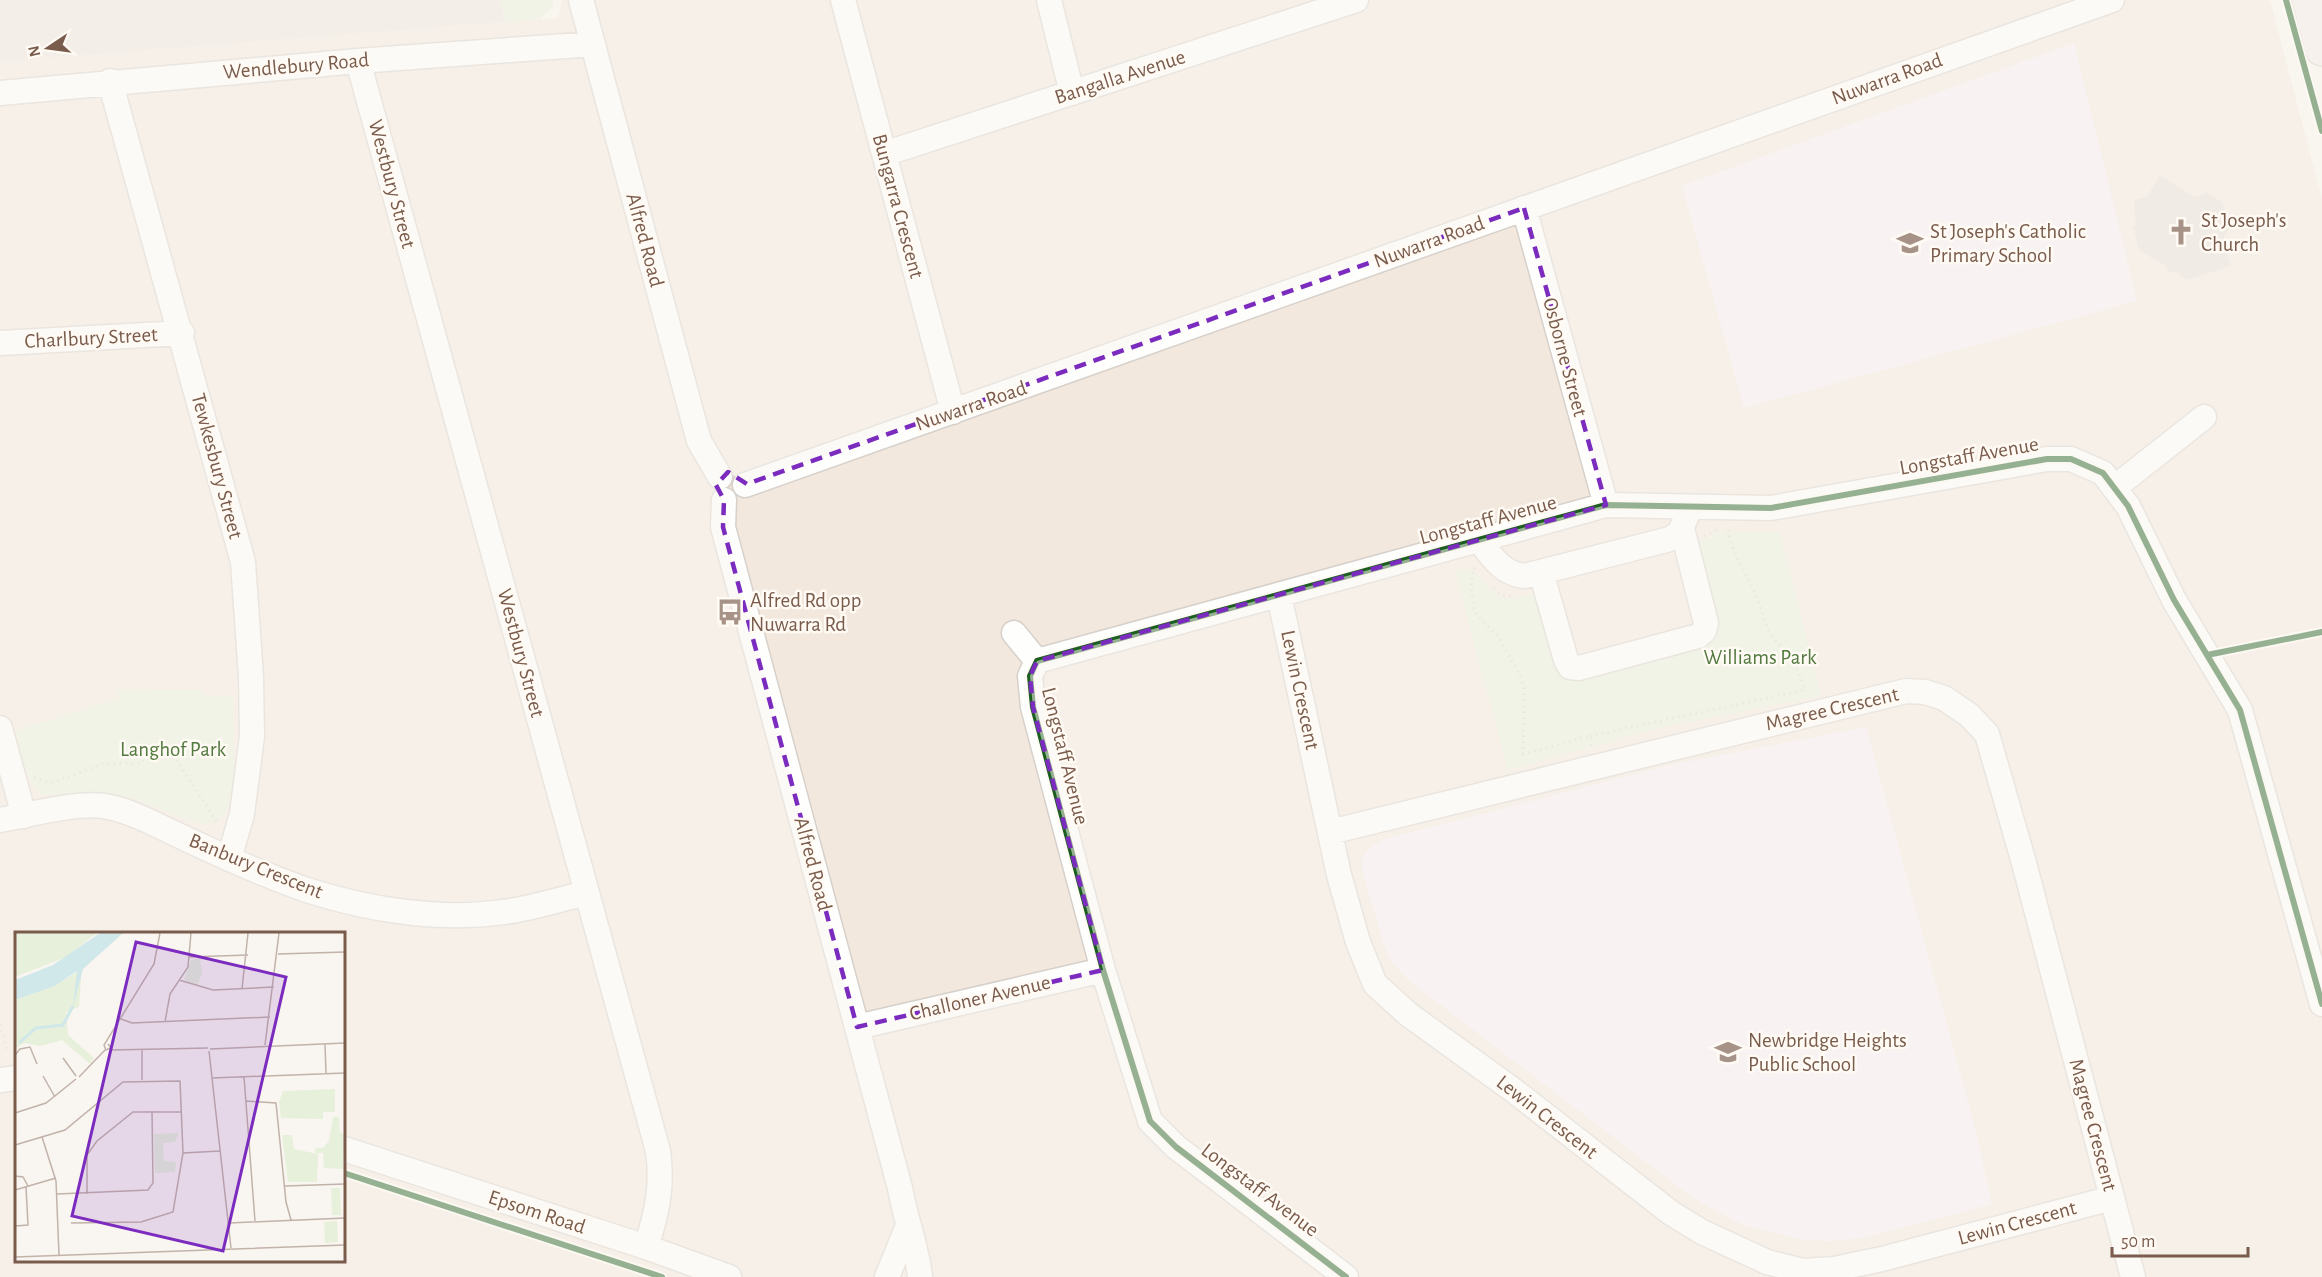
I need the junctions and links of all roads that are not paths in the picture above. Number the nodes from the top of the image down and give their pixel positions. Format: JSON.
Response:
{"nodes":[{"id":1,"x":581,"y":0,"type":"edge"},
{"id":2,"x":843,"y":0,"type":"edge"},
{"id":3,"x":1049,"y":0,"type":"edge"},
{"id":4,"x":1356,"y":0,"type":"edge"},
{"id":5,"x":2112,"y":0,"type":"edge"},
{"id":6,"x":2309,"y":0,"type":"edge"},
{"id":7,"x":2087,"y":4,"type":"edge"},
{"id":8,"x":592,"y":44,"type":"junction"},
{"id":9,"x":2322,"y":49,"type":"edge"},
{"id":10,"x":358,"y":61,"type":"junction"},
{"id":11,"x":110,"y":81,"type":"junction"},
{"id":12,"x":0,"y":93,"type":"edge"},
{"id":13,"x":1072,"y":93,"type":"junction"},
{"id":14,"x":884,"y":154,"type":"junction"},
{"id":15,"x":1524,"y":208,"type":"junction"},
{"id":16,"x":182,"y":333,"type":"junction"},
{"id":17,"x":0,"y":343,"type":"edge"},
{"id":18,"x":953,"y":412,"type":"junction"},
{"id":19,"x":2204,"y":417,"type":"dead end"},
{"id":20,"x":722,"y":488,"type":"junction"},
{"id":21,"x":2115,"y":488,"type":"junction"},
{"id":22,"x":1606,"y":505,"type":"junction"},
{"id":23,"x":1686,"y":527,"type":"junction"},
{"id":24,"x":1479,"y":540,"type":"junction"},
{"id":25,"x":1543,"y":579,"type":"junction"},
{"id":26,"x":1279,"y":594,"type":"junction"},
{"id":27,"x":1014,"y":633,"type":"dead end"},
{"id":28,"x":1037,"y":661,"type":"junction"},
{"id":29,"x":0,"y":728,"type":"edge"},
{"id":30,"x":24,"y":816,"type":"junction"},
{"id":31,"x":0,"y":820,"type":"edge"},
{"id":32,"x":1330,"y":832,"type":"junction"},
{"id":33,"x":220,"y":855,"type":"junction"},
{"id":34,"x":587,"y":892,"type":"junction"},
{"id":35,"x":1103,"y":970,"type":"junction"},
{"id":36,"x":2322,"y":1004,"type":"edge"},
{"id":37,"x":857,"y":1027,"type":"junction"},
{"id":38,"x":15,"y":1078,"type":"edge"},
{"id":39,"x":0,"y":1080,"type":"edge"},
{"id":40,"x":345,"y":1149,"type":"edge"},
{"id":41,"x":2112,"y":1198,"type":"junction"},
{"id":42,"x":907,"y":1228,"type":"junction"},
{"id":43,"x":646,"y":1246,"type":"junction"},
{"id":44,"x":1803,"y":1274,"type":"edge"},
{"id":45,"x":729,"y":1277,"type":"edge"},
{"id":46,"x":887,"y":1277,"type":"edge"},
{"id":47,"x":920,"y":1277,"type":"edge"},
{"id":48,"x":1346,"y":1277,"type":"edge"},
{"id":49,"x":2133,"y":1277,"type":"edge"}],
"edges":[{"from":1,"to":8,"type":"street","name":"Alfred Road"},
{"from":2,"to":14,"type":"street","name":"Bungarra Crescent"},
{"from":3,"to":13,"type":"street"},
{"from":4,"to":13,"type":"street","name":"Bangalla Avenue"},
{"from":5,"to":7,"type":"street","name":"Nuwarra Road"},
{"from":6,"to":9,"type":"highway"},
{"from":7,"to":15,"type":"street","name":"Nuwarra Road"},
{"from":8,"to":10,"type":"street","name":"Wendlebury Road"},
{"from":8,"to":20,"type":"street","name":"Alfred Road"},
{"from":10,"to":11,"type":"street","name":"Wendlebury Road"},
{"from":10,"to":34,"type":"street","name":"Westbury Street"},
{"from":11,"to":12,"type":"street","name":"Wendlebury Road"},
{"from":11,"to":16,"type":"street","name":"Tewkesbury Street"},
{"from":13,"to":14,"type":"street","name":"Bangalla Avenue"},
{"from":14,"to":18,"type":"street","name":"Bungarra Crescent"},
{"from":15,"to":18,"type":"street","name":"Nuwarra Road"},
{"from":15,"to":22,"type":"street","name":"Osborne Street"},
{"from":16,"to":17,"type":"street","name":"Charlbury Street"},
{"from":16,"to":33,"type":"street","name":"Tewkesbury Street"},
{"from":18,"to":20,"type":"street","name":"Nuwarra Road"},
{"from":19,"to":21,"type":"street"},
{"from":20,"to":37,"type":"street","name":"Alfred Road"},
{"from":21,"to":23,"type":"street","name":"Longstaff Avenue"},
{"from":21,"to":36,"type":"street","name":"Longstaff Avenue"},
{"from":22,"to":23,"type":"street","name":"Longstaff Avenue"},
{"from":22,"to":24,"type":"street","name":"Longstaff Avenue"},
{"from":23,"to":25,"type":"street"},
{"from":23,"to":25,"type":"street"},
{"from":24,"to":25,"type":"street"},
{"from":24,"to":26,"type":"street","name":"Longstaff Avenue"},
{"from":26,"to":28,"type":"street","name":"Longstaff Avenue"},
{"from":26,"to":32,"type":"street","name":"Lewin Crescent"},
{"from":27,"to":28,"type":"street"},
{"from":28,"to":35,"type":"street","name":"Longstaff Avenue"},
{"from":29,"to":30,"type":"street"},
{"from":30,"to":31,"type":"street","name":"Banbury Crescent"},
{"from":30,"to":33,"type":"street","name":"Banbury Crescent"},
{"from":32,"to":41,"type":"street","name":"Magree Crescent"},
{"from":32,"to":44,"type":"street","name":"Lewin Crescent"},
{"from":33,"to":34,"type":"street","name":"Banbury Crescent"},
{"from":34,"to":43,"type":"street","name":"Westbury Street"},
{"from":35,"to":37,"type":"street","name":"Challoner Avenue"},
{"from":35,"to":48,"type":"street","name":"Longstaff Avenue"},
{"from":37,"to":42,"type":"street","name":"Alfred Road"},
{"from":38,"to":39,"type":"street"},
{"from":40,"to":43,"type":"street","name":"Epsom Road"},
{"from":41,"to":44,"type":"street","name":"Lewin Crescent"},
{"from":41,"to":49,"type":"street","name":"Magree Crescent"},
{"from":42,"to":46,"type":"street"},
{"from":42,"to":47,"type":"street","name":"Alfred Road"},
{"from":43,"to":45,"type":"street","name":"Epsom Road"}]}
